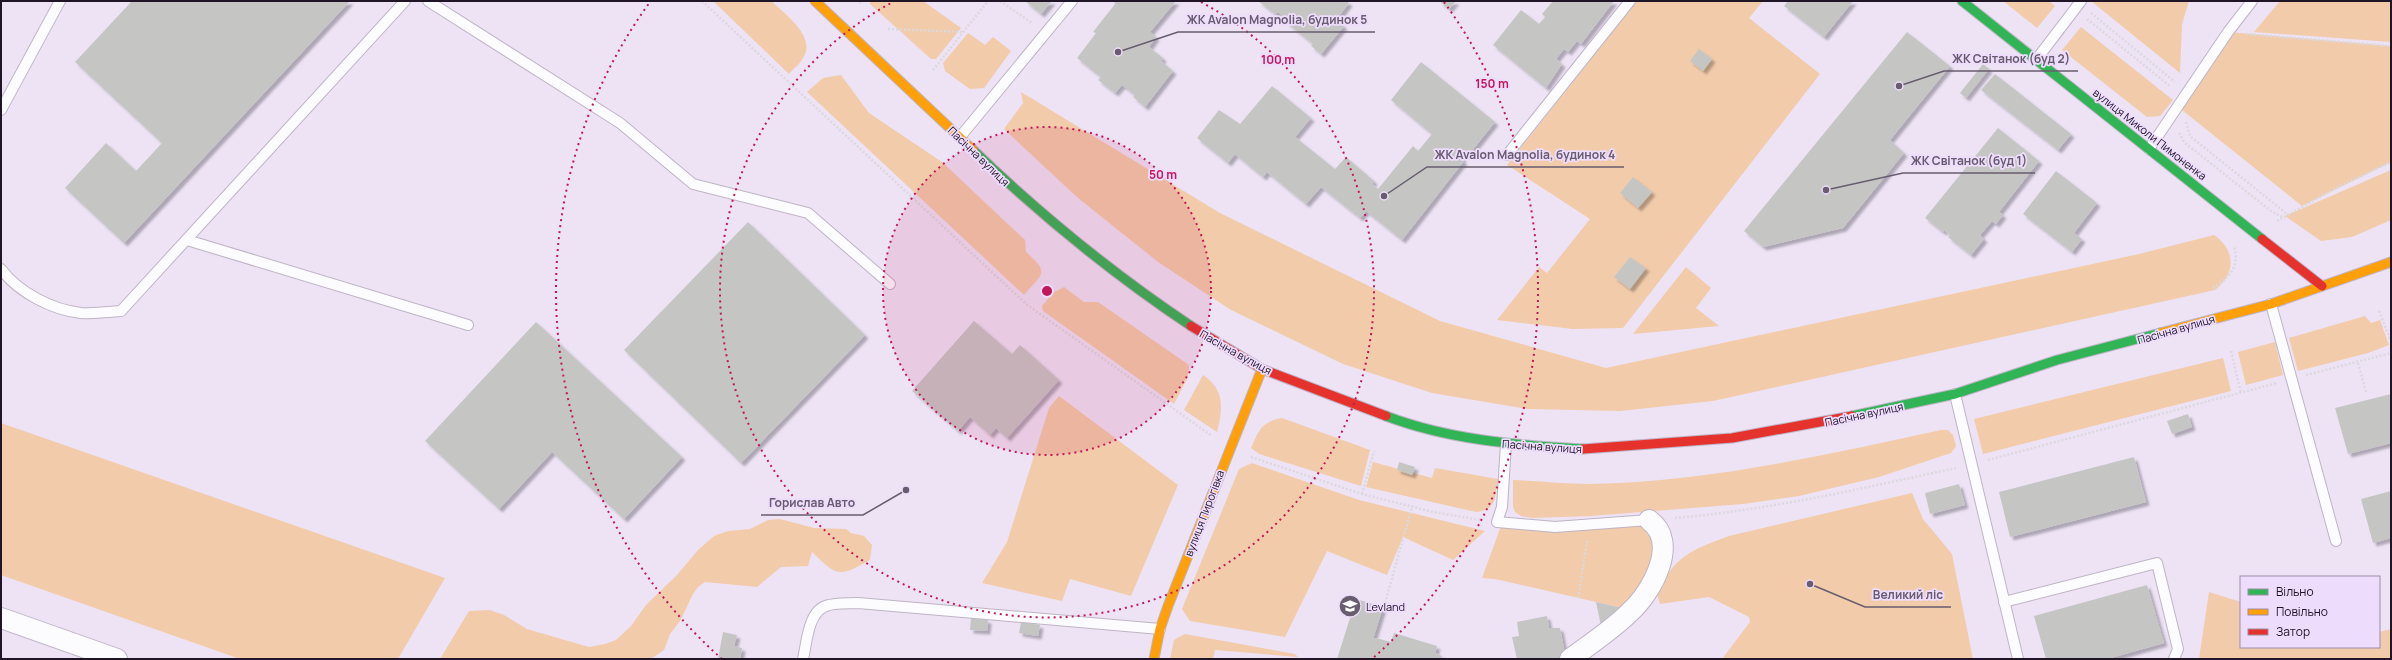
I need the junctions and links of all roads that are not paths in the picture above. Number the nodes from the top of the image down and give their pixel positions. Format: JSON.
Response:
{"nodes":[{"id":1,"x":60,"y":1,"type":"edge"},
{"id":2,"x":405,"y":1,"type":"edge"},
{"id":3,"x":428,"y":1,"type":"edge"},
{"id":4,"x":815,"y":1,"type":"edge"},
{"id":5,"x":1072,"y":1,"type":"edge"},
{"id":6,"x":1630,"y":1,"type":"edge"},
{"id":7,"x":1962,"y":1,"type":"edge"},
{"id":8,"x":2252,"y":1,"type":"edge"},
{"id":9,"x":2080,"y":2,"type":"edge"},
{"id":10,"x":2036,"y":60,"type":"junction"},
{"id":11,"x":1,"y":110,"type":"edge"},
{"id":12,"x":960,"y":138,"type":"junction"},
{"id":13,"x":2149,"y":149,"type":"junction"},
{"id":14,"x":1507,"y":155,"type":"dead end"},
{"id":15,"x":187,"y":240,"type":"junction"},
{"id":16,"x":2391,"y":262,"type":"edge"},
{"id":17,"x":1,"y":270,"type":"edge"},
{"id":18,"x":890,"y":284,"type":"dead end"},
{"id":19,"x":2322,"y":286,"type":"junction"},
{"id":20,"x":2271,"y":304,"type":"junction"},
{"id":21,"x":468,"y":325,"type":"dead end"},
{"id":22,"x":1262,"y":369,"type":"junction"},
{"id":23,"x":1955,"y":394,"type":"junction"},
{"id":24,"x":1506,"y":444,"type":"junction"},
{"id":25,"x":1649,"y":520,"type":"joint"},
{"id":26,"x":2336,"y":541,"type":"dead end"},
{"id":27,"x":2004,"y":602,"type":"junction"},
{"id":28,"x":1,"y":618,"type":"edge"},
{"id":29,"x":1160,"y":629,"type":"junction"},
{"id":30,"x":117,"y":659,"type":"edge"},
{"id":31,"x":804,"y":659,"type":"edge"},
{"id":32,"x":1154,"y":659,"type":"edge"},
{"id":33,"x":1570,"y":659,"type":"edge"},
{"id":34,"x":2018,"y":659,"type":"edge"},
{"id":35,"x":2174,"y":659,"type":"edge"}],
"edges":[{"from":1,"to":11,"type":"lane"},
{"from":2,"to":15,"type":"lane"},
{"from":3,"to":18,"type":"lane"},
{"from":4,"to":12,"type":"main road","name":"Пасічна вулиця"},
{"from":5,"to":12,"type":"lane"},
{"from":6,"to":14,"type":"lane"},
{"from":7,"to":10,"type":"main road","name":"вулиця Миколи Пимоненка"},
{"from":8,"to":13,"type":"lane"},
{"from":9,"to":10,"type":"lane"},
{"from":10,"to":13,"type":"main road","name":"вулиця Миколи Пимоненка"},
{"from":12,"to":22,"type":"main road","name":"Пасічна вулиця"},
{"from":13,"to":19,"type":"main road","name":"вулиця Миколи Пимоненка"},
{"from":15,"to":17,"type":"lane"},
{"from":15,"to":21,"type":"lane"},
{"from":16,"to":19,"type":"main road","name":"Пасічна вулиця"},
{"from":19,"to":20,"type":"main road","name":"Пасічна вулиця"},
{"from":20,"to":23,"type":"main road","name":"Пасічна вулиця"},
{"from":20,"to":26,"type":"lane"},
{"from":22,"to":24,"type":"main road","name":"Пасічна вулиця"},
{"from":22,"to":29,"type":"main road","name":"вулиця Пирогівка"},
{"from":23,"to":24,"type":"main road","name":"Пасічна вулиця"},
{"from":23,"to":27,"type":"lane"},
{"from":24,"to":25,"type":"lane"},
{"from":25,"to":33,"type":"street"},
{"from":27,"to":34,"type":"lane"},
{"from":27,"to":35,"type":"lane"},
{"from":28,"to":30,"type":"street"},
{"from":29,"to":31,"type":"lane"},
{"from":29,"to":32,"type":"main road","name":"вулиця Пирогівка"}]}
